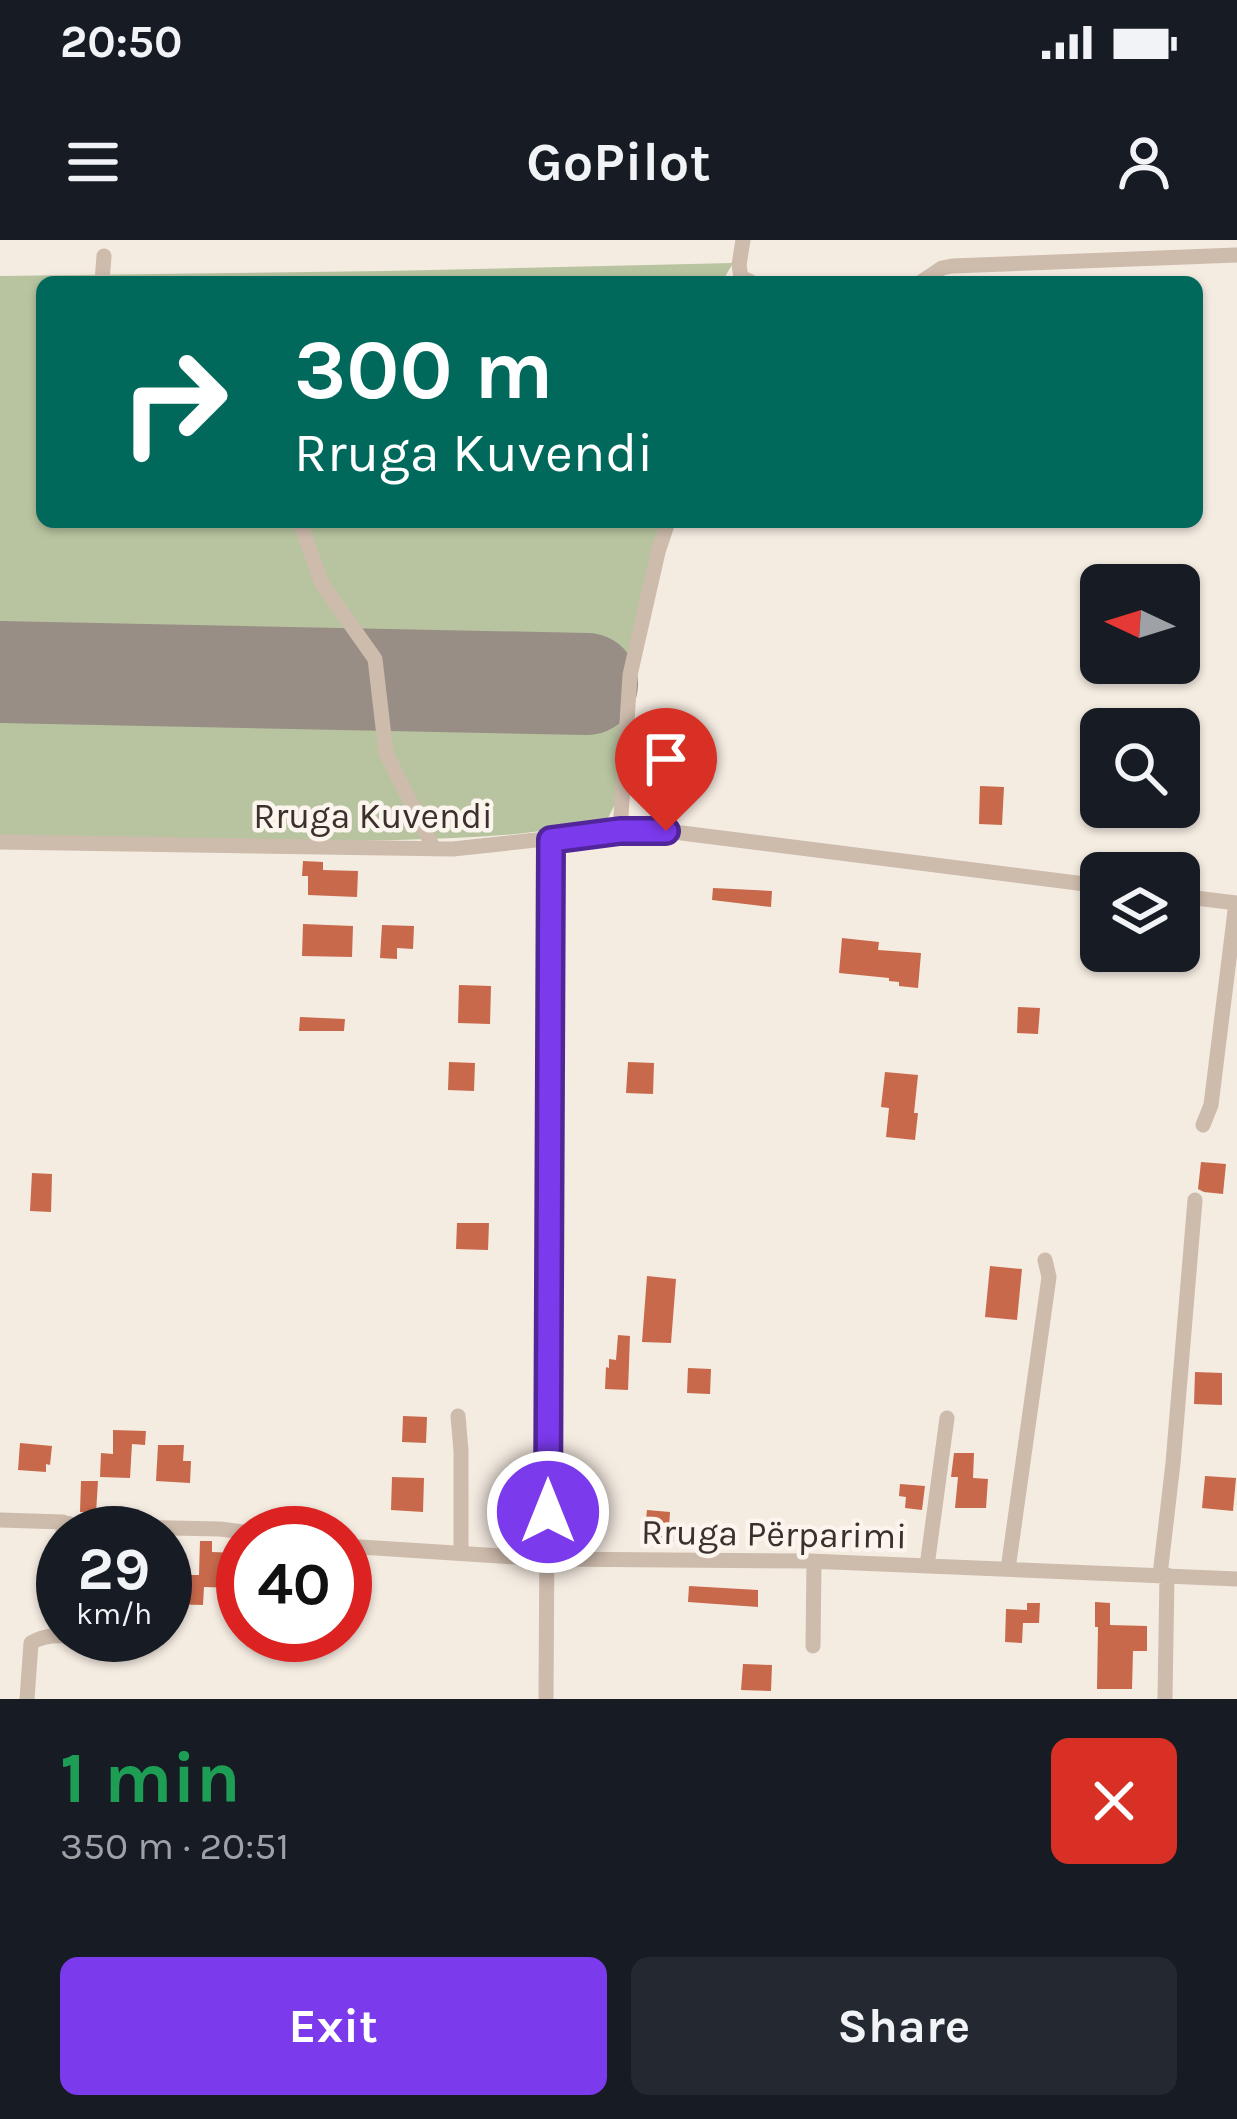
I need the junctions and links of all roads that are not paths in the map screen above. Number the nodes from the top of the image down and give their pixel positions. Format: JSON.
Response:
{"nodes":[{"id":1,"x":743,"y":240,"type":"edge"},
{"id":2,"x":1237,"y":255,"type":"edge"},
{"id":3,"x":104,"y":256,"type":"dead end"},
{"id":4,"x":102,"y":276,"type":"edge"},
{"id":5,"x":739,"y":276,"type":"edge"},
{"id":6,"x":930,"y":276,"type":"edge"},
{"id":7,"x":302,"y":528,"type":"edge"},
{"id":8,"x":666,"y":528,"type":"edge"},
{"id":9,"x":620,"y":831,"type":"junction"},
{"id":10,"x":551,"y":840,"type":"junction"},
{"id":11,"x":0,"y":842,"type":"edge"},
{"id":12,"x":434,"y":849,"type":"junction"},
{"id":13,"x":1080,"y":883,"type":"edge"},
{"id":14,"x":1200,"y":899,"type":"edge"},
{"id":15,"x":1236,"y":903,"type":"edge"},
{"id":16,"x":1203,"y":1125,"type":"dead end"},
{"id":17,"x":1195,"y":1201,"type":"dead end"},
{"id":18,"x":1045,"y":1259,"type":"dead end"},
{"id":19,"x":458,"y":1416,"type":"dead end"},
{"id":20,"x":946,"y":1418,"type":"dead end"},
{"id":21,"x":0,"y":1520,"type":"edge"},
{"id":22,"x":36,"y":1524,"type":"edge"},
{"id":23,"x":372,"y":1547,"type":"edge"},
{"id":24,"x":461,"y":1552,"type":"junction"},
{"id":25,"x":547,"y":1559,"type":"junction"},
{"id":26,"x":814,"y":1562,"type":"junction"},
{"id":27,"x":927,"y":1566,"type":"junction"},
{"id":28,"x":1008,"y":1569,"type":"junction"},
{"id":29,"x":1164,"y":1575,"type":"junction"},
{"id":30,"x":1237,"y":1579,"type":"edge"},
{"id":31,"x":36,"y":1639,"type":"edge"},
{"id":32,"x":813,"y":1646,"type":"dead end"},
{"id":33,"x":27,"y":1699,"type":"edge"},
{"id":34,"x":546,"y":1699,"type":"edge"},
{"id":35,"x":1165,"y":1699,"type":"edge"}],
"edges":[{"from":1,"to":5,"type":"street"},
{"from":2,"to":6,"type":"street"},
{"from":3,"to":4,"type":"street"},
{"from":7,"to":12,"type":"street"},
{"from":8,"to":9,"type":"street"},
{"from":9,"to":10,"type":"street","name":"Rruga Kuvendi"},
{"from":9,"to":13,"type":"street","name":"Rruga Kuvendi"},
{"from":10,"to":12,"type":"street","name":"Rruga Kuvendi"},
{"from":10,"to":25,"type":"street"},
{"from":11,"to":12,"type":"street","name":"Rruga Kuvendi"},
{"from":14,"to":15,"type":"street"},
{"from":15,"to":16,"type":"street"},
{"from":17,"to":29,"type":"street"},
{"from":18,"to":28,"type":"street"},
{"from":19,"to":24,"type":"street"},
{"from":20,"to":27,"type":"street","name":"Rruga Përparimi"},
{"from":21,"to":22,"type":"street"},
{"from":23,"to":24,"type":"street","name":"Rruga Përparimi"},
{"from":24,"to":25,"type":"street","name":"Rruga Përparimi"},
{"from":25,"to":26,"type":"street","name":"Rruga Përparimi"},
{"from":25,"to":34,"type":"street"},
{"from":26,"to":27,"type":"street","name":"Rruga Përparimi"},
{"from":26,"to":32,"type":"street"},
{"from":27,"to":28,"type":"street","name":"Rruga Përparimi"},
{"from":28,"to":29,"type":"street","name":"Rruga Përparimi"},
{"from":29,"to":30,"type":"street","name":"Rruga Përparimi"},
{"from":29,"to":35,"type":"street"},
{"from":31,"to":33,"type":"street"}]}
